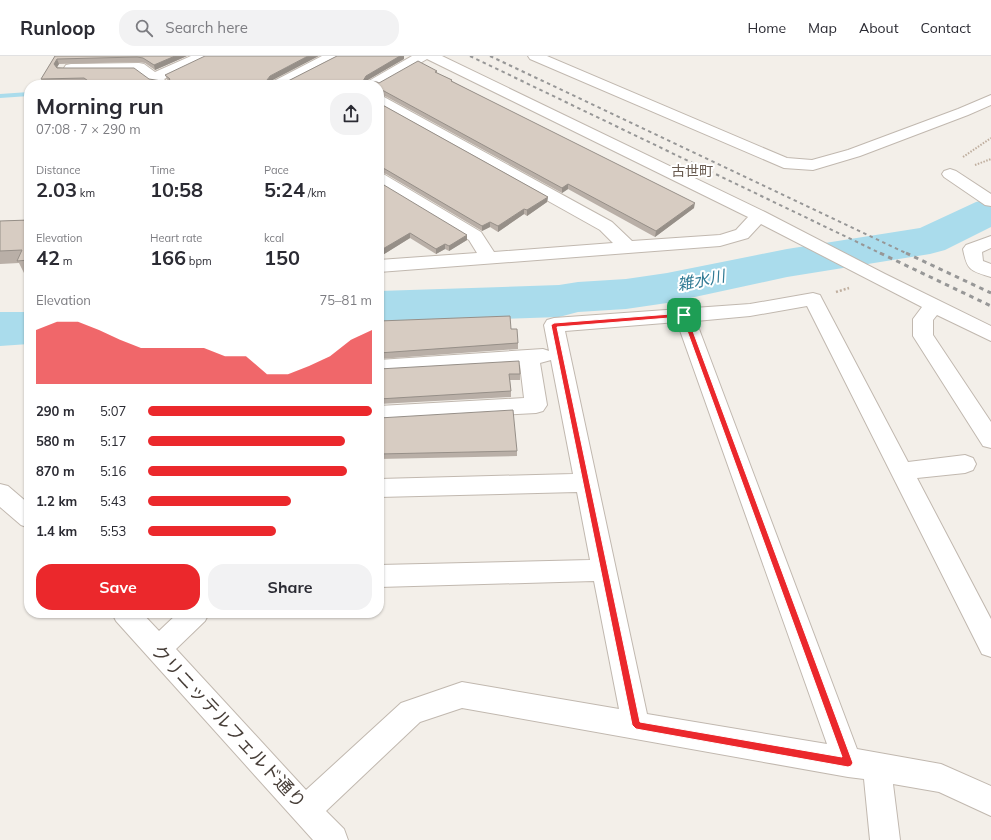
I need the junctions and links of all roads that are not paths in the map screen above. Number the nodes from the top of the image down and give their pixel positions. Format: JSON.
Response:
{"nodes":[{"id":1,"x":202,"y":56,"type":"edge"},
{"id":2,"x":333,"y":56,"type":"edge"},
{"id":3,"x":422,"y":56,"type":"edge"},
{"id":4,"x":431,"y":56,"type":"edge"},
{"id":5,"x":535,"y":56,"type":"edge"},
{"id":6,"x":142,"y":62,"type":"edge"},
{"id":7,"x":64,"y":68,"type":"edge"},
{"id":8,"x":156,"y":80,"type":"edge"},
{"id":9,"x":161,"y":80,"type":"edge"},
{"id":10,"x":287,"y":80,"type":"edge"},
{"id":11,"x":381,"y":80,"type":"edge"},
{"id":12,"x":991,"y":99,"type":"edge"},
{"id":13,"x":384,"y":103,"type":"edge"},
{"id":14,"x":950,"y":174,"type":"road end"},
{"id":15,"x":384,"y":181,"type":"edge"},
{"id":16,"x":991,"y":201,"type":"edge"},
{"id":17,"x":759,"y":216,"type":"junction"},
{"id":18,"x":991,"y":242,"type":"edge"},
{"id":19,"x":628,"y":247,"type":"junction"},
{"id":20,"x":489,"y":258,"type":"junction"},
{"id":21,"x":384,"y":266,"type":"edge"},
{"id":22,"x":991,"y":271,"type":"edge"},
{"id":23,"x":934,"y":305,"type":"junction"},
{"id":24,"x":684,"y":315,"type":"junction"},
{"id":25,"x":991,"y":334,"type":"edge"},
{"id":26,"x":560,"y":355,"type":"junction"},
{"id":27,"x":529,"y":357,"type":"junction"},
{"id":28,"x":384,"y":367,"type":"edge"},
{"id":29,"x":384,"y":414,"type":"edge"},
{"id":30,"x":991,"y":440,"type":"edge"},
{"id":31,"x":965,"y":464,"type":"dead end"},
{"id":32,"x":903,"y":471,"type":"junction"},
{"id":33,"x":586,"y":483,"type":"junction"},
{"id":34,"x":384,"y":488,"type":"edge"},
{"id":35,"x":0,"y":493,"type":"edge"},
{"id":36,"x":24,"y":514,"type":"edge"},
{"id":37,"x":604,"y":570,"type":"junction"},
{"id":38,"x":384,"y":576,"type":"edge"},
{"id":39,"x":129,"y":618,"type":"edge"},
{"id":40,"x":191,"y":618,"type":"edge"},
{"id":41,"x":991,"y":645,"type":"edge"},
{"id":42,"x":158,"y":650,"type":"junction"},
{"id":43,"x":636,"y":725,"type":"junction"},
{"id":44,"x":848,"y":763,"type":"junction"},
{"id":45,"x":877,"y":767,"type":"junction"},
{"id":46,"x":991,"y":801,"type":"edge"},
{"id":47,"x":306,"y":809,"type":"junction"},
{"id":48,"x":333,"y":840,"type":"edge"},
{"id":49,"x":885,"y":840,"type":"edge"}],
"edges":[{"from":1,"to":9,"type":"street"},
{"from":2,"to":10,"type":"street"},
{"from":3,"to":11,"type":"street"},
{"from":4,"to":17,"type":"street"},
{"from":5,"to":12,"type":"street"},
{"from":6,"to":7,"type":"street"},
{"from":6,"to":8,"type":"street"},
{"from":13,"to":19,"type":"street"},
{"from":14,"to":16,"type":"street"},
{"from":15,"to":20,"type":"street"},
{"from":17,"to":19,"type":"street"},
{"from":17,"to":23,"type":"street"},
{"from":18,"to":22,"type":"street"},
{"from":19,"to":20,"type":"street"},
{"from":20,"to":21,"type":"street"},
{"from":23,"to":25,"type":"street"},
{"from":23,"to":30,"type":"street"},
{"from":24,"to":26,"type":"street"},
{"from":24,"to":32,"type":"street"},
{"from":24,"to":44,"type":"street"},
{"from":26,"to":27,"type":"street"},
{"from":26,"to":33,"type":"street"},
{"from":27,"to":28,"type":"street"},
{"from":27,"to":29,"type":"street"},
{"from":31,"to":32,"type":"street"},
{"from":32,"to":41,"type":"street"},
{"from":33,"to":34,"type":"street"},
{"from":33,"to":37,"type":"street"},
{"from":35,"to":36,"type":"street"},
{"from":37,"to":38,"type":"street"},
{"from":37,"to":43,"type":"street"},
{"from":39,"to":42,"type":"street","name":"クリニッテルフェルド通り"},
{"from":40,"to":42,"type":"street"},
{"from":42,"to":47,"type":"street","name":"クリニッテルフェルド通り"},
{"from":43,"to":44,"type":"street"},
{"from":43,"to":47,"type":"street"},
{"from":44,"to":45,"type":"street"},
{"from":45,"to":46,"type":"street"},
{"from":45,"to":49,"type":"street"},
{"from":47,"to":48,"type":"street","name":"クリニッテルフェルド通り"}]}
